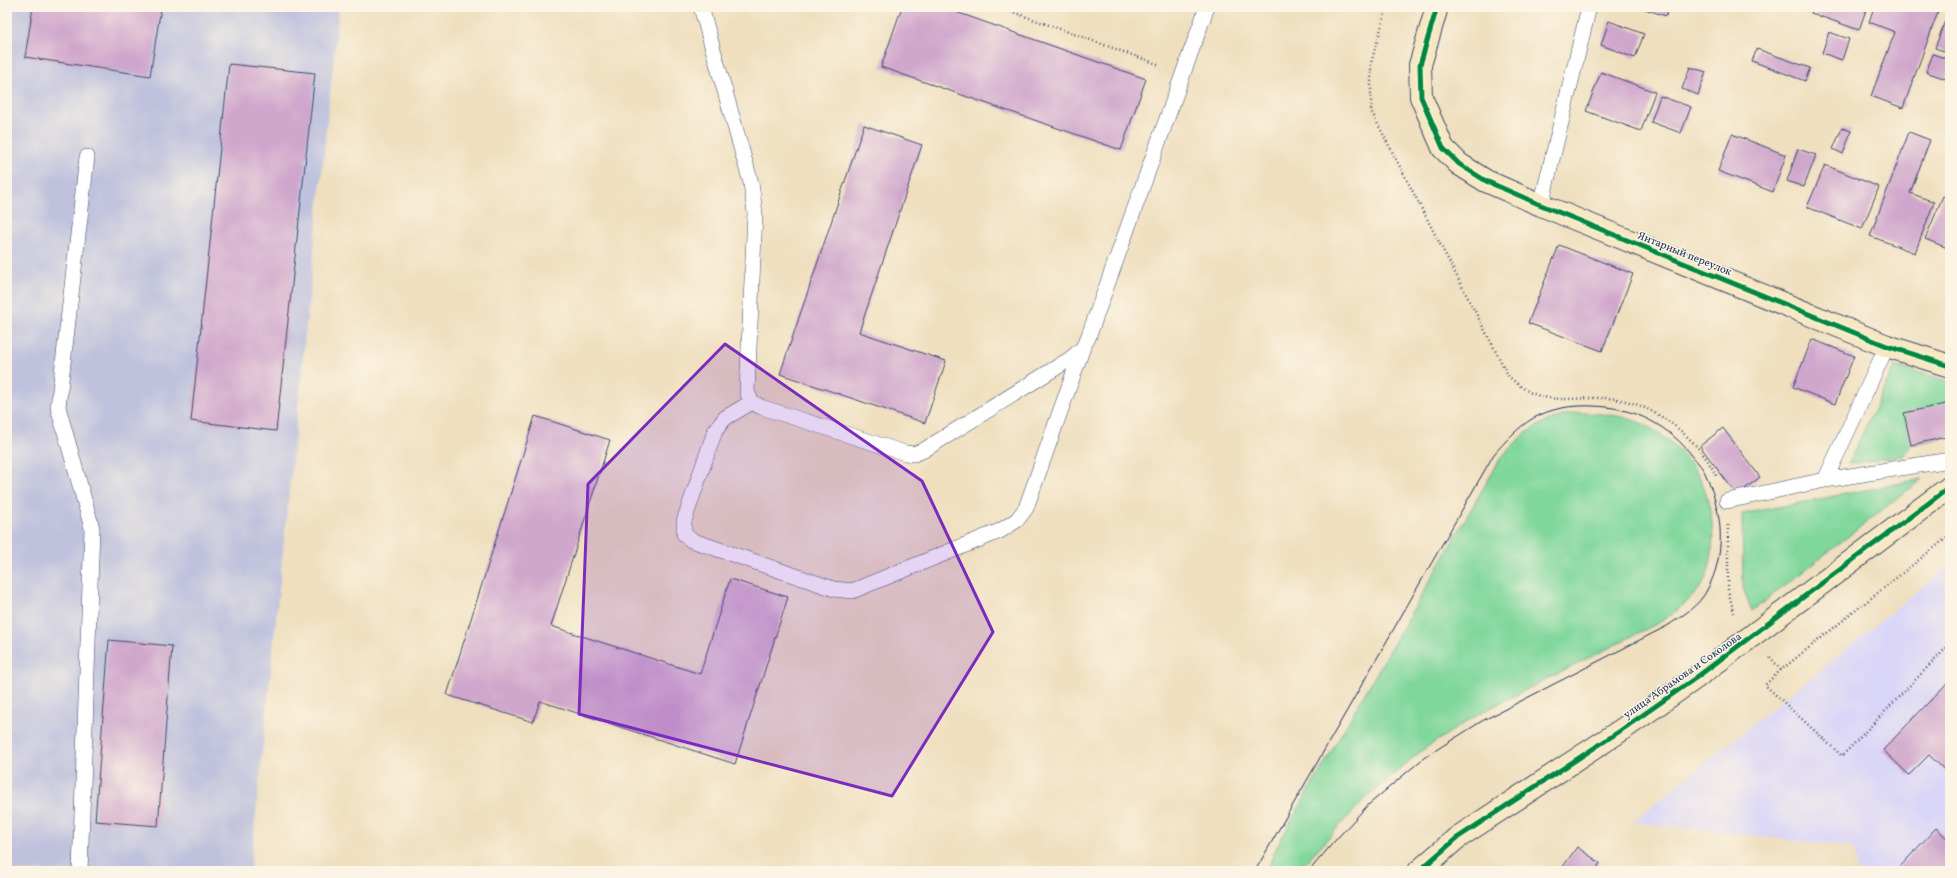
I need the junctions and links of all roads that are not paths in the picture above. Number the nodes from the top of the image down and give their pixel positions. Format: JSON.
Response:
{"nodes":[{"id":1,"x":701,"y":7,"type":"edge"},
{"id":2,"x":1207,"y":7,"type":"edge"},
{"id":3,"x":1436,"y":7,"type":"edge"},
{"id":4,"x":1589,"y":7,"type":"edge"},
{"id":5,"x":87,"y":157,"type":"dead end"},
{"id":6,"x":1541,"y":204,"type":"junction"},
{"id":7,"x":1887,"y":346,"type":"junction"},
{"id":8,"x":1082,"y":349,"type":"junction"},
{"id":9,"x":1950,"y":366,"type":"edge"},
{"id":10,"x":752,"y":402,"type":"junction"},
{"id":11,"x":1950,"y":460,"type":"edge"},
{"id":12,"x":1825,"y":480,"type":"junction"},
{"id":13,"x":1950,"y":487,"type":"edge"},
{"id":14,"x":1727,"y":501,"type":"road end"},
{"id":15,"x":80,"y":871,"type":"edge"},
{"id":16,"x":1420,"y":871,"type":"edge"}],
"edges":[{"from":1,"to":10,"type":"lane"},
{"from":2,"to":8,"type":"lane"},
{"from":3,"to":6,"type":"street","name":"Янтарный переулок"},
{"from":4,"to":6,"type":"lane"},
{"from":5,"to":15,"type":"lane"},
{"from":6,"to":7,"type":"street","name":"Янтарный переулок"},
{"from":7,"to":9,"type":"street","name":"Янтарный переулок"},
{"from":7,"to":12,"type":"lane"},
{"from":8,"to":10,"type":"lane"},
{"from":8,"to":10,"type":"lane"},
{"from":11,"to":12,"type":"lane"},
{"from":12,"to":14,"type":"lane"},
{"from":13,"to":16,"type":"street","name":"улица Абрамова и Соколова"}]}
